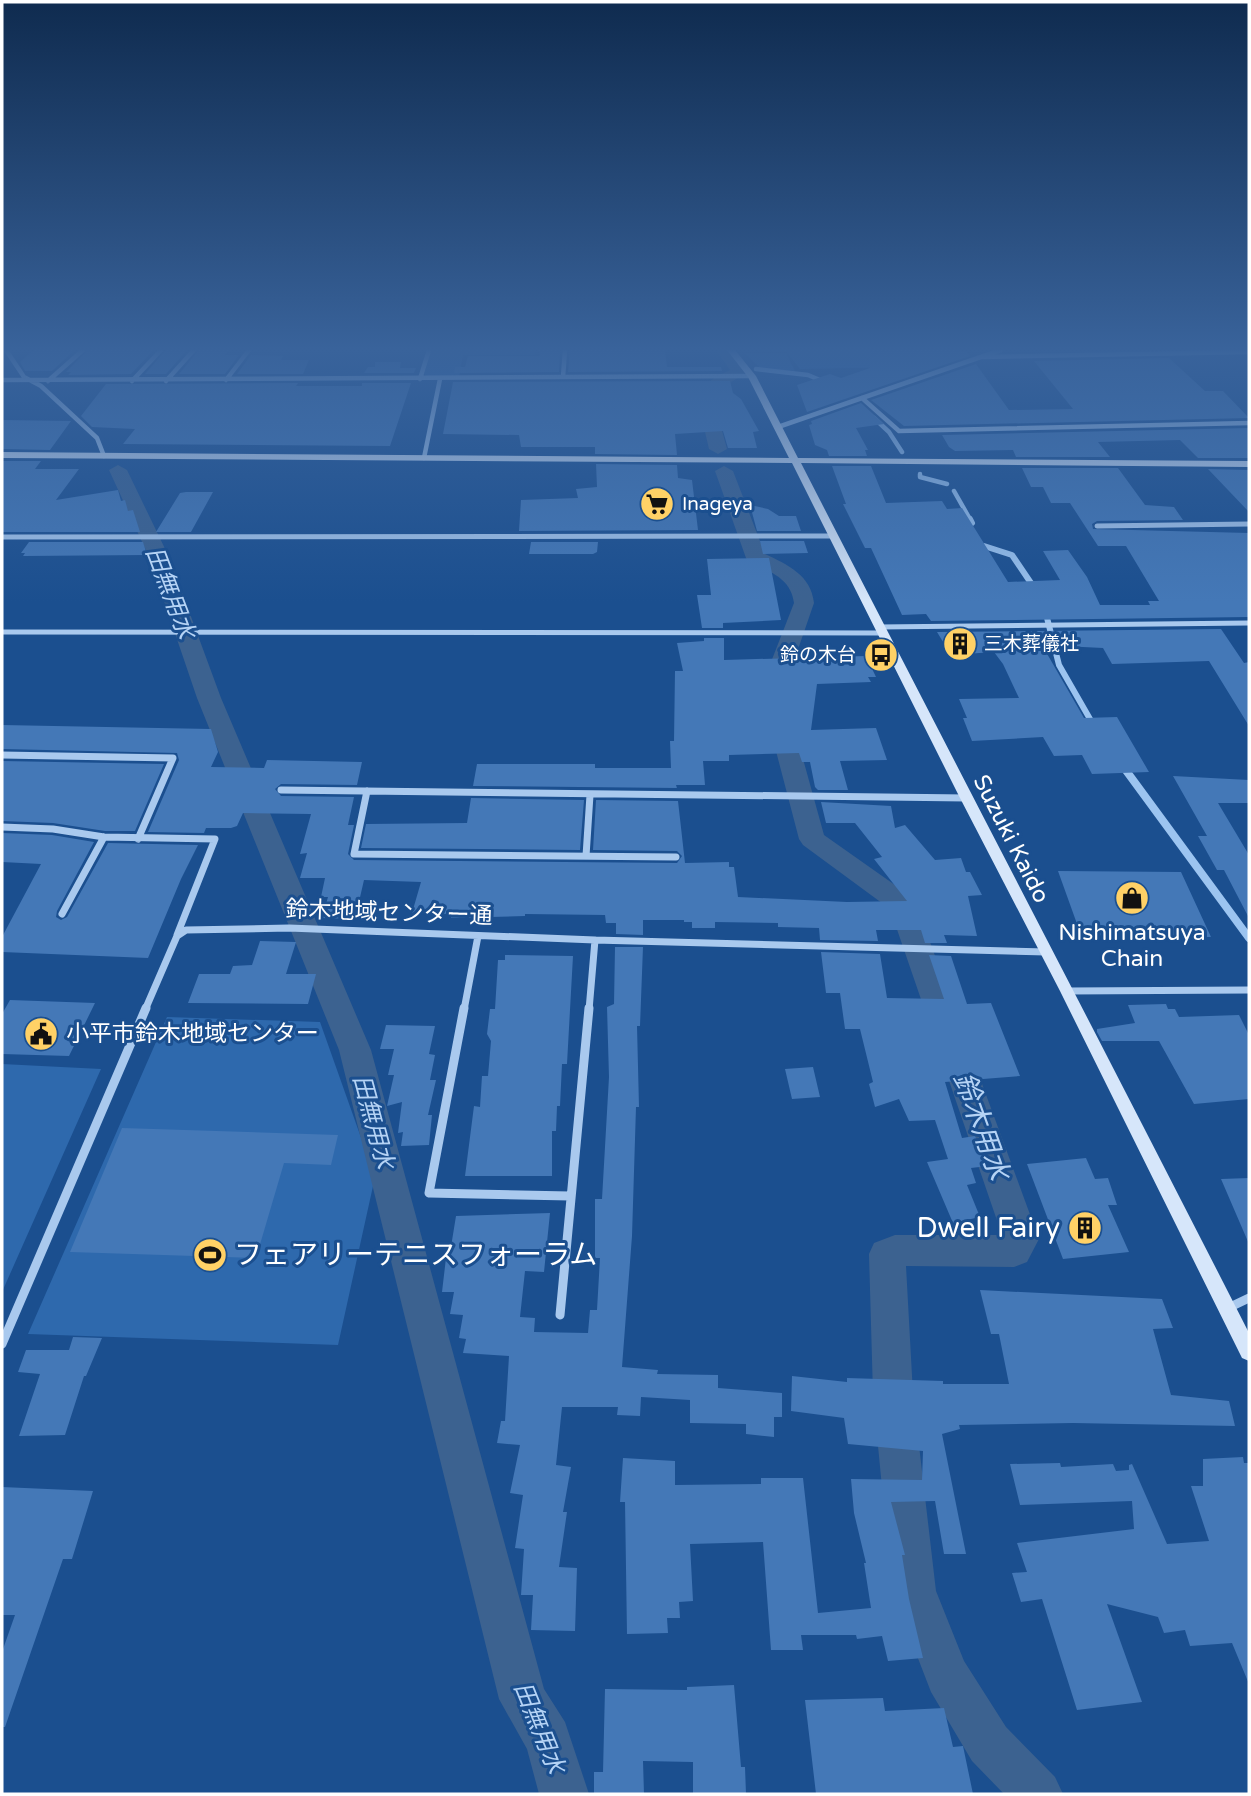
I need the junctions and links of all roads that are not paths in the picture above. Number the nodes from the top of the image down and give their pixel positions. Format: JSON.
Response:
{"nodes":[{"id":1,"x":92,"y":434,"type":"edge"},
{"id":2,"x":429,"y":434,"type":"edge"},
{"id":3,"x":782,"y":434,"type":"edge"},
{"id":4,"x":2,"y":455,"type":"edge"},
{"id":5,"x":104,"y":456,"type":"junction"},
{"id":6,"x":424,"y":458,"type":"junction"},
{"id":7,"x":795,"y":460,"type":"junction"},
{"id":8,"x":1249,"y":464,"type":"edge"},
{"id":9,"x":1249,"y":524,"type":"edge"},
{"id":10,"x":1097,"y":526,"type":"dead end"},
{"id":11,"x":834,"y":536,"type":"junction"},
{"id":12,"x":2,"y":537,"type":"edge"},
{"id":13,"x":1249,"y":623,"type":"edge"},
{"id":14,"x":880,"y":630,"type":"junction"},
{"id":15,"x":2,"y":632,"type":"edge"},
{"id":16,"x":2,"y":755,"type":"edge"},
{"id":17,"x":281,"y":790,"type":"dead end"},
{"id":18,"x":368,"y":791,"type":"junction"},
{"id":19,"x":590,"y":794,"type":"junction"},
{"id":20,"x":966,"y":798,"type":"junction"},
{"id":21,"x":2,"y":827,"type":"edge"},
{"id":22,"x":104,"y":837,"type":"junction"},
{"id":23,"x":138,"y":839,"type":"junction"},
{"id":24,"x":586,"y":856,"type":"junction"},
{"id":25,"x":676,"y":857,"type":"dead end"},
{"id":26,"x":62,"y":914,"type":"dead end"},
{"id":27,"x":177,"y":936,"type":"junction"},
{"id":28,"x":478,"y":936,"type":"junction"},
{"id":29,"x":595,"y":940,"type":"junction"},
{"id":30,"x":1046,"y":952,"type":"junction"},
{"id":31,"x":1249,"y":990,"type":"edge"},
{"id":32,"x":1068,"y":991,"type":"junction"},
{"id":33,"x":570,"y":1196,"type":"junction"},
{"id":34,"x":1249,"y":1298,"type":"edge"},
{"id":35,"x":1227,"y":1308,"type":"junction"},
{"id":36,"x":560,"y":1315,"type":"dead end"},
{"id":37,"x":2,"y":1344,"type":"edge"},
{"id":38,"x":1249,"y":1352,"type":"edge"}],
"edges":[{"from":1,"to":5,"type":"street"},
{"from":2,"to":6,"type":"street"},
{"from":3,"to":7,"type":"main road","name":"Suzuki Kaido"},
{"from":4,"to":5,"type":"main road"},
{"from":5,"to":6,"type":"main road"},
{"from":6,"to":7,"type":"main road"},
{"from":7,"to":8,"type":"main road"},
{"from":7,"to":11,"type":"main road","name":"Suzuki Kaido"},
{"from":9,"to":10,"type":"street"},
{"from":11,"to":12,"type":"street"},
{"from":11,"to":14,"type":"main road","name":"Suzuki Kaido"},
{"from":13,"to":14,"type":"street"},
{"from":14,"to":15,"type":"street"},
{"from":14,"to":20,"type":"main road","name":"Suzuki Kaido"},
{"from":16,"to":23,"type":"street"},
{"from":17,"to":18,"type":"street"},
{"from":18,"to":19,"type":"street"},
{"from":18,"to":24,"type":"street"},
{"from":19,"to":20,"type":"street"},
{"from":19,"to":24,"type":"street"},
{"from":20,"to":30,"type":"main road","name":"Suzuki Kaido"},
{"from":21,"to":22,"type":"street"},
{"from":22,"to":23,"type":"street"},
{"from":22,"to":26,"type":"street"},
{"from":23,"to":27,"type":"street"},
{"from":24,"to":25,"type":"street"},
{"from":27,"to":28,"type":"street","name":"鈴木地域センター通"},
{"from":27,"to":37,"type":"street"},
{"from":28,"to":29,"type":"street","name":"鈴木地域センター通"},
{"from":28,"to":33,"type":"street"},
{"from":29,"to":30,"type":"street","name":"鈴木地域センター通"},
{"from":29,"to":33,"type":"street"},
{"from":30,"to":32,"type":"main road","name":"Suzuki Kaido"},
{"from":31,"to":32,"type":"street"},
{"from":32,"to":35,"type":"main road","name":"Suzuki Kaido"},
{"from":33,"to":36,"type":"street"},
{"from":34,"to":35,"type":"street"},
{"from":35,"to":38,"type":"main road","name":"Suzuki Kaido"}]}
